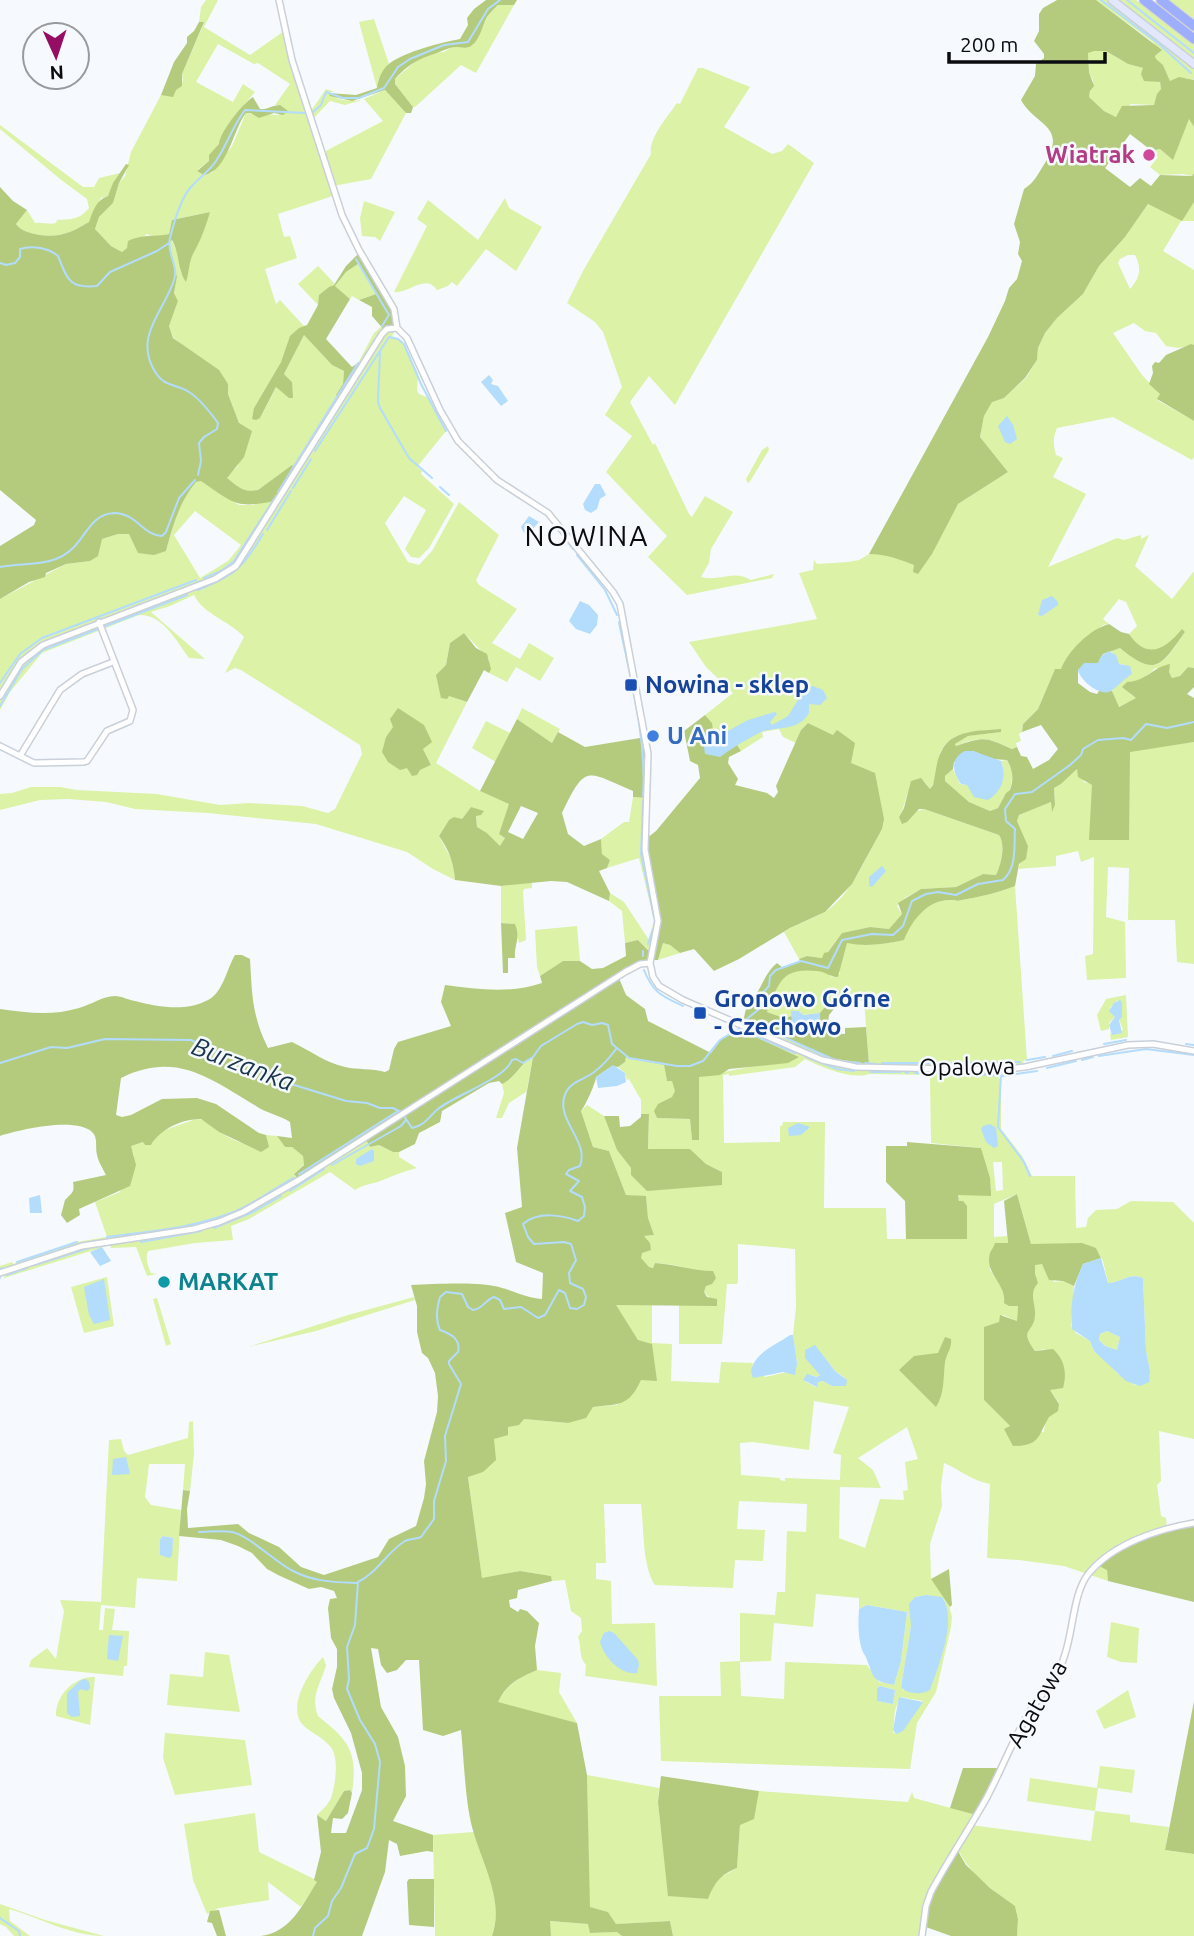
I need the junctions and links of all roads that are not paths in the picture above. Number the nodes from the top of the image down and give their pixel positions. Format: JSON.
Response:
{"nodes":[{"id":1,"x":279,"y":0,"type":"edge"},
{"id":2,"x":1112,"y":0,"type":"edge"},
{"id":3,"x":1144,"y":0,"type":"edge"},
{"id":4,"x":1161,"y":0,"type":"edge"},
{"id":5,"x":1194,"y":26,"type":"edge"},
{"id":6,"x":1194,"y":39,"type":"edge"},
{"id":7,"x":1194,"y":64,"type":"edge"},
{"id":8,"x":397,"y":328,"type":"junction"},
{"id":9,"x":99,"y":622,"type":"junction"},
{"id":10,"x":113,"y":662,"type":"junction"},
{"id":11,"x":0,"y":696,"type":"edge"},
{"id":12,"x":0,"y":746,"type":"edge"},
{"id":13,"x":20,"y":756,"type":"junction"},
{"id":14,"x":650,"y":964,"type":"junction"},
{"id":15,"x":1194,"y":1051,"type":"edge"},
{"id":16,"x":0,"y":1273,"type":"edge"},
{"id":17,"x":1194,"y":1523,"type":"edge"},
{"id":18,"x":922,"y":1936,"type":"edge"}],
"edges":[{"from":1,"to":8,"type":"street"},
{"from":2,"to":7,"type":"street"},
{"from":3,"to":6,"type":"highway"},
{"from":4,"to":5,"type":"highway"},
{"from":8,"to":9,"type":"street"},
{"from":8,"to":14,"type":"street"},
{"from":9,"to":10,"type":"street"},
{"from":9,"to":11,"type":"street"},
{"from":10,"to":13,"type":"street"},
{"from":10,"to":13,"type":"street"},
{"from":12,"to":13,"type":"street"},
{"from":14,"to":15,"type":"street","name":"Opalowa"},
{"from":14,"to":16,"type":"street"},
{"from":17,"to":18,"type":"street","name":"Agatowa"}]}
